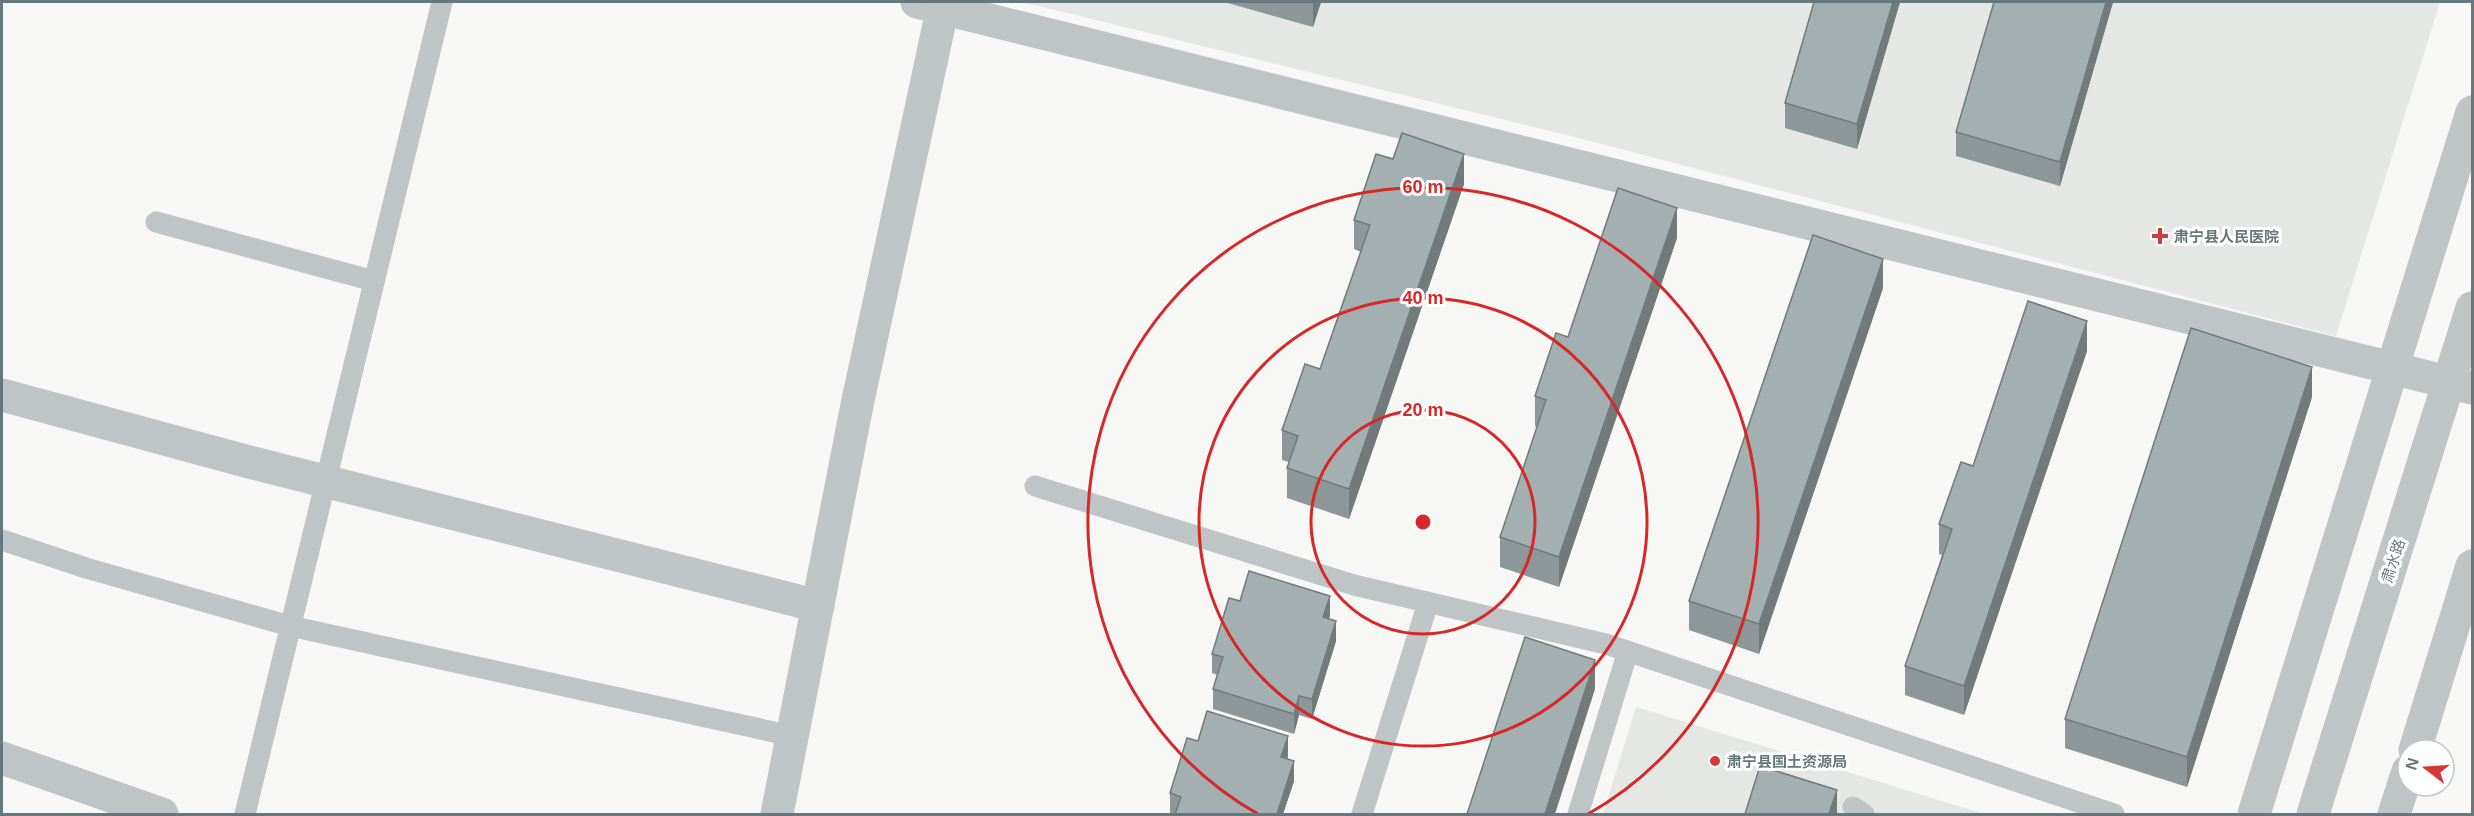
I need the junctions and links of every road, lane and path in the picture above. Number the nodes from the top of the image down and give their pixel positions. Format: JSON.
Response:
{"nodes":[{"id":1,"x":442,"y":2,"type":"edge"},
{"id":2,"x":934,"y":4,"type":"edge"},
{"id":3,"x":2472,"y":112,"type":"edge"},
{"id":4,"x":156,"y":222,"type":"dead end"},
{"id":5,"x":374,"y":281,"type":"junction"},
{"id":6,"x":2472,"y":308,"type":"edge"},
{"id":7,"x":2393,"y":369,"type":"junction"},
{"id":8,"x":2461,"y":385,"type":"edge"},
{"id":9,"x":2,"y":395,"type":"edge"},
{"id":10,"x":326,"y":481,"type":"junction"},
{"id":11,"x":1035,"y":486,"type":"dead end"},
{"id":12,"x":2,"y":540,"type":"edge"},
{"id":13,"x":2472,"y":566,"type":"edge"},
{"id":14,"x":1428,"y":603,"type":"junction"},
{"id":15,"x":818,"y":606,"type":"junction"},
{"id":16,"x":290,"y":626,"type":"junction"},
{"id":17,"x":1628,"y":651,"type":"junction"},
{"id":18,"x":792,"y":736,"type":"junction"},
{"id":19,"x":2419,"y":738,"type":"edge"},
{"id":20,"x":2,"y":758,"type":"edge"},
{"id":21,"x":2399,"y":798,"type":"edge"},
{"id":22,"x":162,"y":814,"type":"edge"},
{"id":23,"x":245,"y":814,"type":"edge"},
{"id":24,"x":777,"y":814,"type":"edge"},
{"id":25,"x":1362,"y":814,"type":"edge"},
{"id":26,"x":1578,"y":814,"type":"edge"},
{"id":27,"x":2114,"y":814,"type":"edge"},
{"id":28,"x":2254,"y":814,"type":"edge"},
{"id":29,"x":2313,"y":814,"type":"edge"},
{"id":30,"x":2394,"y":814,"type":"edge"}],
"edges":[{"from":1,"to":5,"type":"lane"},
{"from":2,"to":7,"type":"street"},
{"from":2,"to":15,"type":"street"},
{"from":3,"to":7,"type":"street"},
{"from":4,"to":5,"type":"lane"},
{"from":5,"to":10,"type":"lane"},
{"from":6,"to":8,"type":"street","name":"肃水路"},
{"from":7,"to":8,"type":"street"},
{"from":7,"to":28,"type":"street"},
{"from":8,"to":29,"type":"street","name":"肃水路"},
{"from":9,"to":10,"type":"street"},
{"from":10,"to":15,"type":"street"},
{"from":10,"to":16,"type":"lane"},
{"from":11,"to":14,"type":"lane"},
{"from":12,"to":16,"type":"lane"},
{"from":13,"to":19,"type":"street"},
{"from":14,"to":17,"type":"lane"},
{"from":14,"to":25,"type":"lane"},
{"from":15,"to":18,"type":"street"},
{"from":16,"to":18,"type":"lane"},
{"from":16,"to":23,"type":"lane"},
{"from":17,"to":26,"type":"lane"},
{"from":17,"to":27,"type":"lane"},
{"from":18,"to":24,"type":"street"},
{"from":20,"to":22,"type":"street"},
{"from":21,"to":30,"type":"street"}]}
